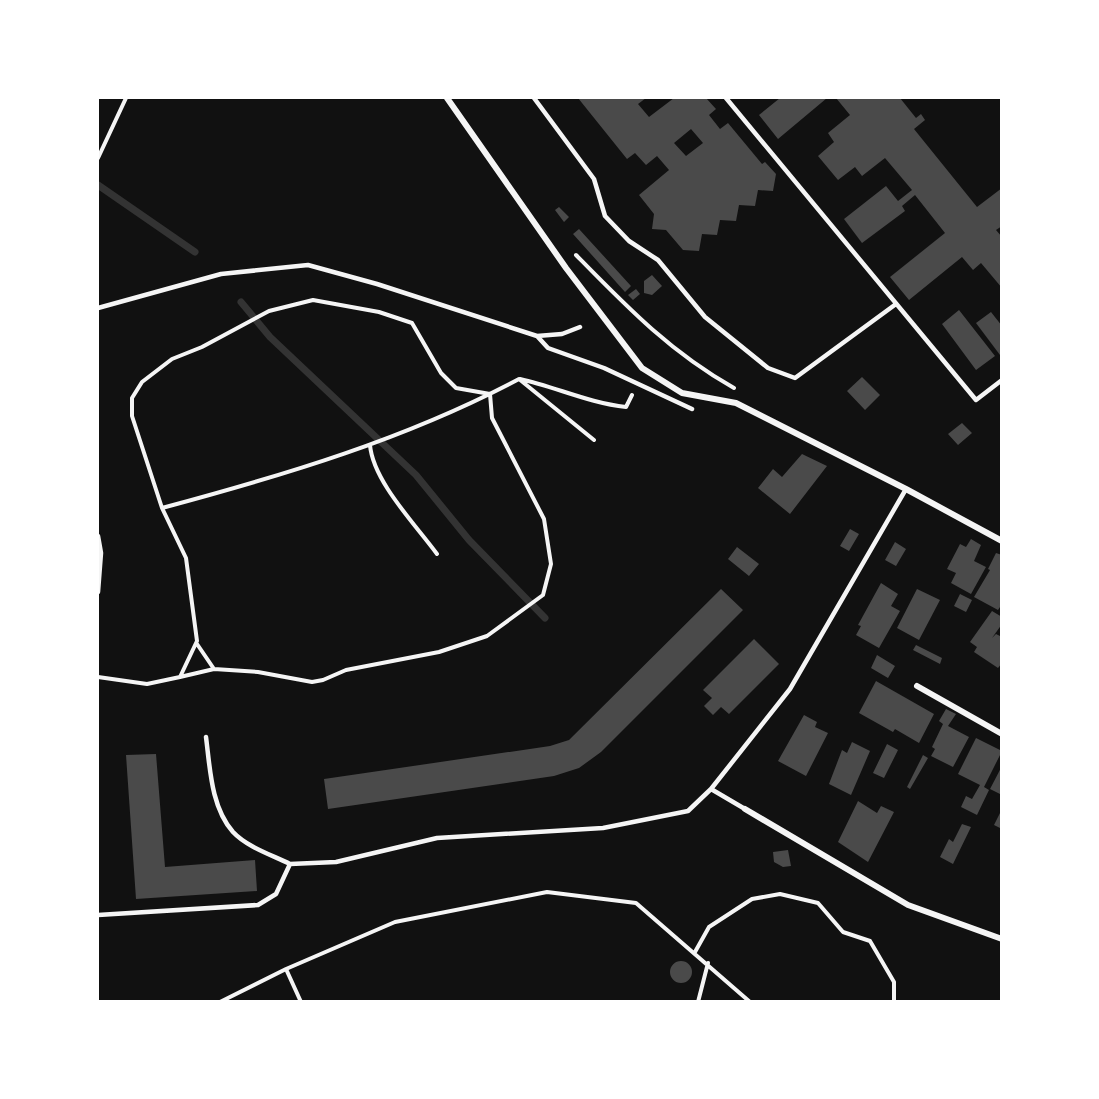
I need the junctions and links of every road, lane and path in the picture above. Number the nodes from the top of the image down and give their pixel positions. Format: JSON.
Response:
{"nodes":[{"id":1,"x":126,"y":98,"type":"edge"},
{"id":2,"x":447,"y":98,"type":"edge"},
{"id":3,"x":534,"y":98,"type":"edge"},
{"id":4,"x":726,"y":98,"type":"edge"},
{"id":5,"x":98,"y":158,"type":"edge"},
{"id":6,"x":569,"y":248,"type":"dead end"},
{"id":7,"x":896,"y":304,"type":"junction"},
{"id":8,"x":98,"y":308,"type":"edge"},
{"id":9,"x":580,"y":327,"type":"dead end"},
{"id":10,"x":537,"y":336,"type":"junction"},
{"id":11,"x":519,"y":379,"type":"junction"},
{"id":12,"x":1002,"y":381,"type":"edge"},
{"id":13,"x":737,"y":389,"type":"dead end"},
{"id":14,"x":490,"y":394,"type":"junction"},
{"id":15,"x":626,"y":407,"type":"dead end"},
{"id":16,"x":692,"y":408,"type":"dead end"},
{"id":17,"x":594,"y":440,"type":"dead end"},
{"id":18,"x":370,"y":445,"type":"junction"},
{"id":19,"x":906,"y":489,"type":"junction"},
{"id":20,"x":162,"y":508,"type":"junction"},
{"id":21,"x":98,"y":536,"type":"edge"},
{"id":22,"x":1002,"y":541,"type":"edge"},
{"id":23,"x":437,"y":554,"type":"dead end"},
{"id":24,"x":98,"y":592,"type":"edge"},
{"id":25,"x":196,"y":643,"type":"junction"},
{"id":26,"x":214,"y":669,"type":"junction"},
{"id":27,"x":180,"y":676,"type":"junction"},
{"id":28,"x":98,"y":677,"type":"edge"},
{"id":29,"x":917,"y":686,"type":"dead end"},
{"id":30,"x":1002,"y":734,"type":"edge"},
{"id":31,"x":206,"y":737,"type":"dead end"},
{"id":32,"x":711,"y":789,"type":"junction"},
{"id":33,"x":746,"y":809,"type":"joint"},
{"id":34,"x":291,"y":864,"type":"junction"},
{"id":35,"x":98,"y":915,"type":"edge"},
{"id":36,"x":1002,"y":939,"type":"edge"},
{"id":37,"x":694,"y":952,"type":"junction"},
{"id":38,"x":708,"y":963,"type":"junction"},
{"id":39,"x":285,"y":969,"type":"junction"},
{"id":40,"x":220,"y":1002,"type":"edge"},
{"id":41,"x":301,"y":1002,"type":"edge"},
{"id":42,"x":698,"y":1002,"type":"edge"},
{"id":43,"x":750,"y":1002,"type":"edge"},
{"id":44,"x":894,"y":1002,"type":"edge"}],
"edges":[{"from":1,"to":5,"type":"path"},
{"from":2,"to":19,"type":"street"},
{"from":3,"to":7,"type":"lane"},
{"from":4,"to":7,"type":"lane"},
{"from":6,"to":13,"type":"path"},
{"from":7,"to":12,"type":"lane"},
{"from":8,"to":10,"type":"lane"},
{"from":9,"to":10,"type":"lane"},
{"from":10,"to":16,"type":"lane"},
{"from":11,"to":14,"type":"path"},
{"from":11,"to":15,"type":"path"},
{"from":11,"to":17,"type":"path"},
{"from":14,"to":18,"type":"path"},
{"from":14,"to":20,"type":"path"},
{"from":14,"to":26,"type":"path"},
{"from":18,"to":20,"type":"path"},
{"from":18,"to":23,"type":"path"},
{"from":19,"to":22,"type":"street"},
{"from":19,"to":32,"type":"lane"},
{"from":20,"to":25,"type":"path"},
{"from":21,"to":24,"type":"lane"},
{"from":25,"to":26,"type":"path"},
{"from":25,"to":27,"type":"path"},
{"from":26,"to":27,"type":"path"},
{"from":27,"to":28,"type":"path"},
{"from":29,"to":30,"type":"street"},
{"from":31,"to":34,"type":"lane"},
{"from":32,"to":33,"type":"lane"},
{"from":32,"to":34,"type":"lane"},
{"from":33,"to":36,"type":"street"},
{"from":34,"to":35,"type":"lane"},
{"from":37,"to":38,"type":"path"},
{"from":37,"to":39,"type":"path"},
{"from":37,"to":44,"type":"path"},
{"from":38,"to":42,"type":"path"},
{"from":38,"to":43,"type":"path"},
{"from":39,"to":40,"type":"path"},
{"from":39,"to":41,"type":"path"}]}
